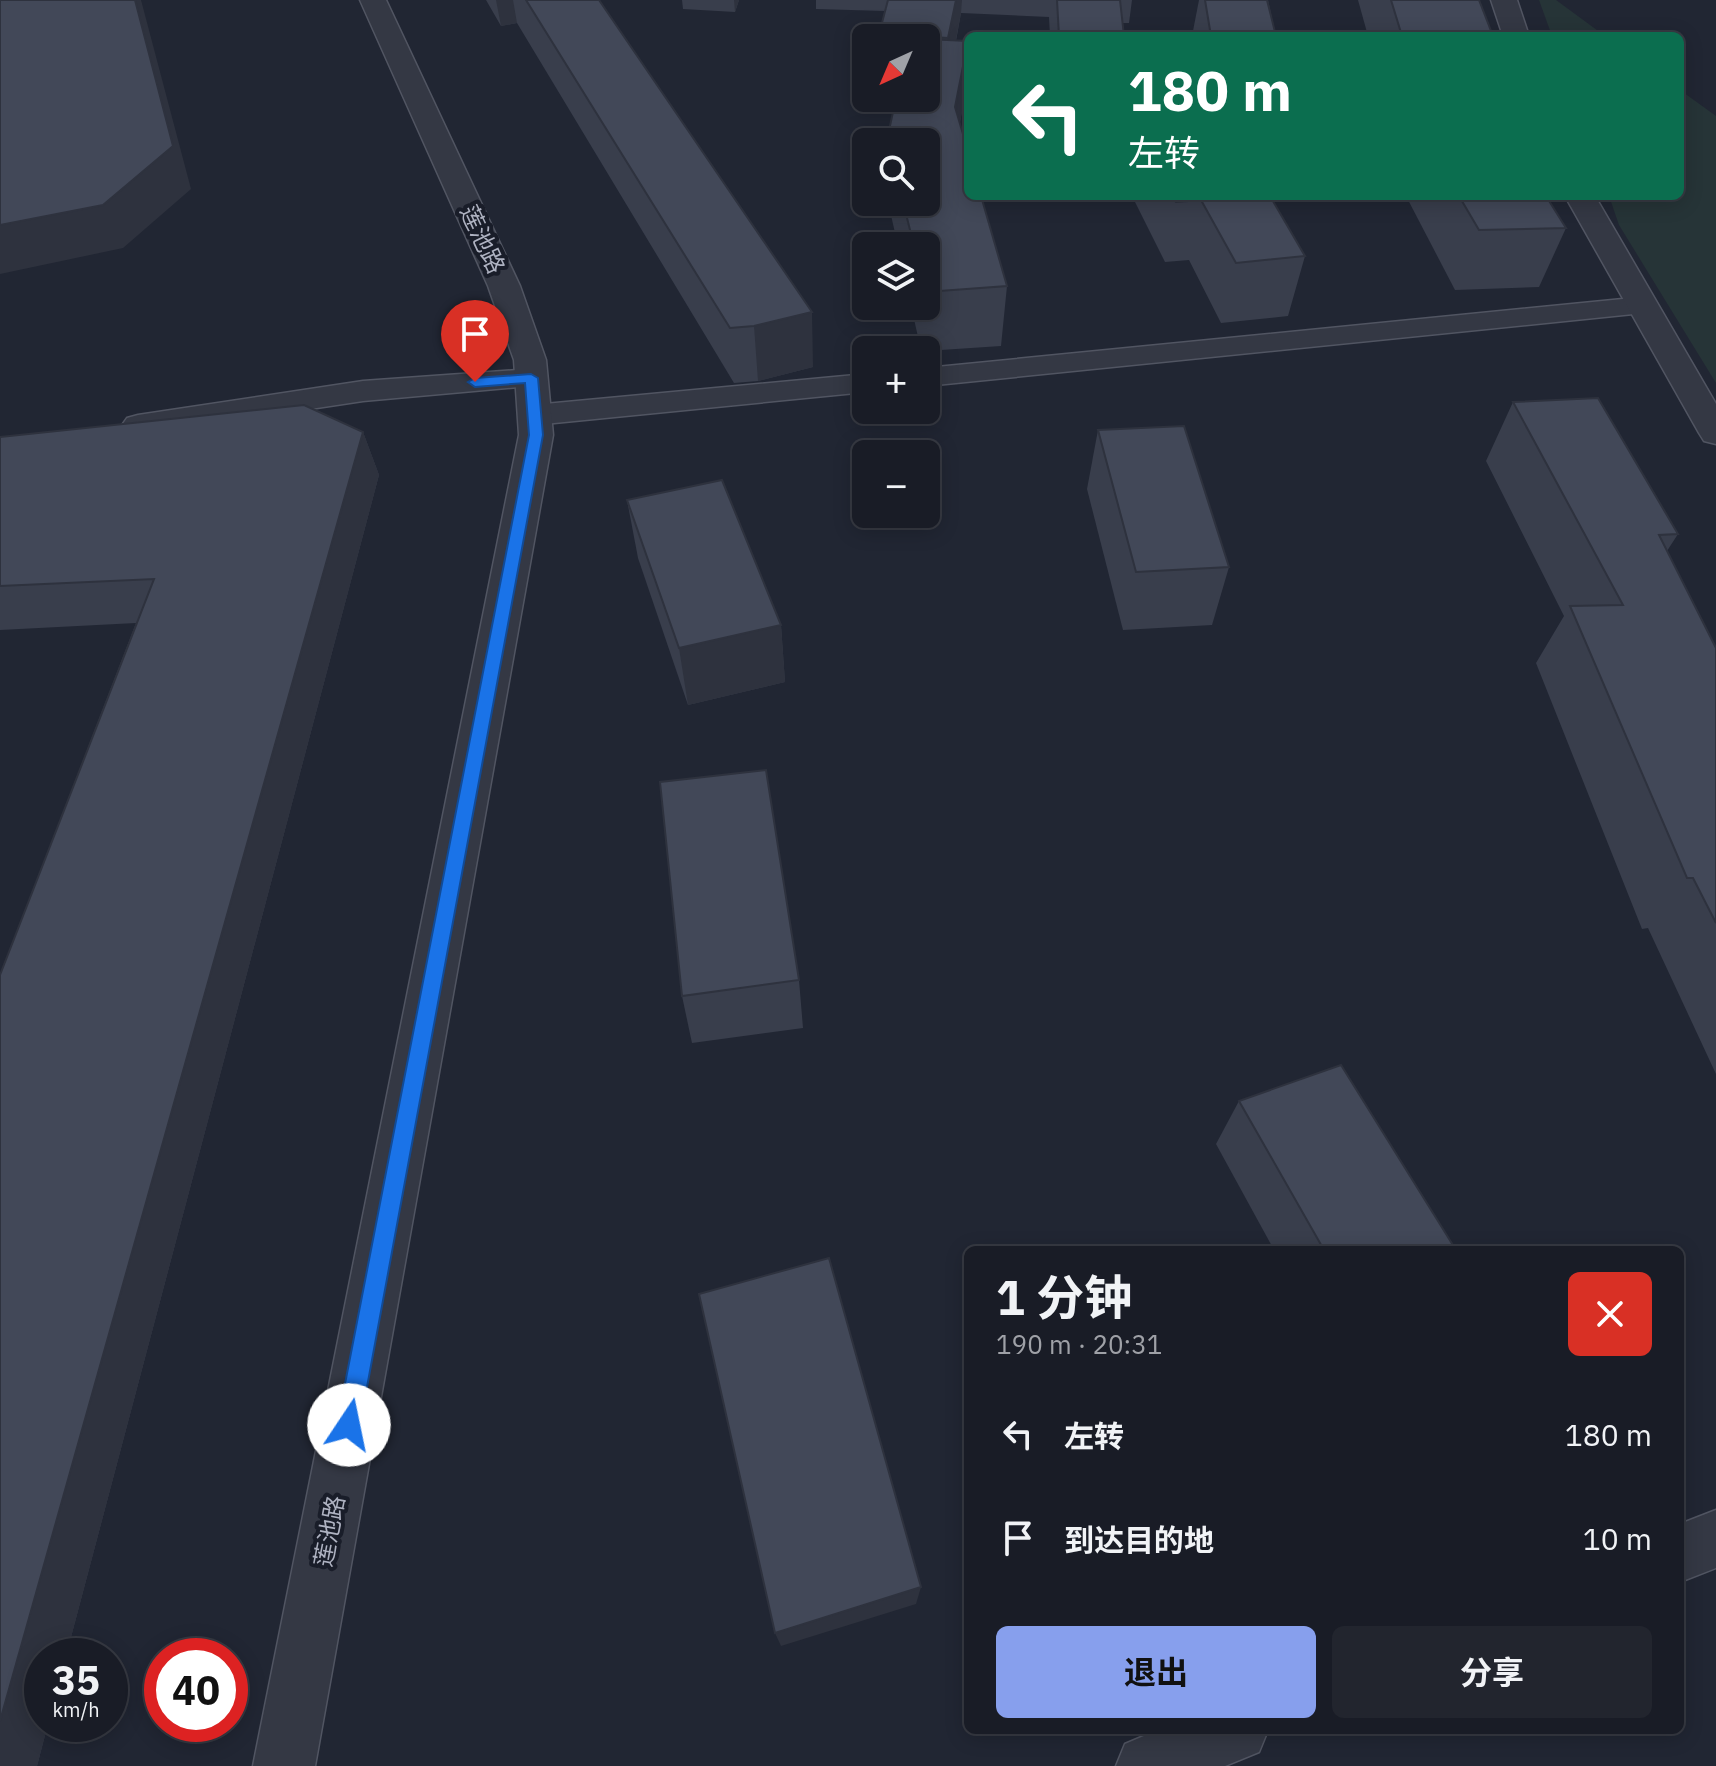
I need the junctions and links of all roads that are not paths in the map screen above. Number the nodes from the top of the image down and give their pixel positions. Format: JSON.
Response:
{"nodes":[{"id":1,"x":373,"y":0,"type":"edge"},
{"id":2,"x":1504,"y":0,"type":"edge"},
{"id":3,"x":1515,"y":32,"type":"edge"},
{"id":4,"x":1582,"y":200,"type":"edge"},
{"id":5,"x":1643,"y":306,"type":"junction"},
{"id":6,"x":940,"y":376,"type":"edge"},
{"id":7,"x":852,"y":384,"type":"edge"},
{"id":8,"x":533,"y":396,"type":"junction"},
{"id":9,"x":111,"y":429,"type":"edge"},
{"id":10,"x":1716,"y":433,"type":"edge"},
{"id":11,"x":1716,"y":1539,"type":"edge"},
{"id":12,"x":1684,"y":1551,"type":"edge"},
{"id":13,"x":1227,"y":1734,"type":"edge"},
{"id":14,"x":284,"y":1766,"type":"edge"},
{"id":15,"x":1147,"y":1766,"type":"edge"}],
"edges":[{"from":1,"to":8,"type":"street","name":"莲池路"},
{"from":2,"to":3,"type":"street"},
{"from":4,"to":5,"type":"street"},
{"from":5,"to":6,"type":"street"},
{"from":5,"to":10,"type":"street"},
{"from":7,"to":8,"type":"street"},
{"from":8,"to":9,"type":"street"},
{"from":8,"to":14,"type":"street","name":"莲池路"},
{"from":11,"to":12,"type":"street"},
{"from":13,"to":15,"type":"street"}]}
